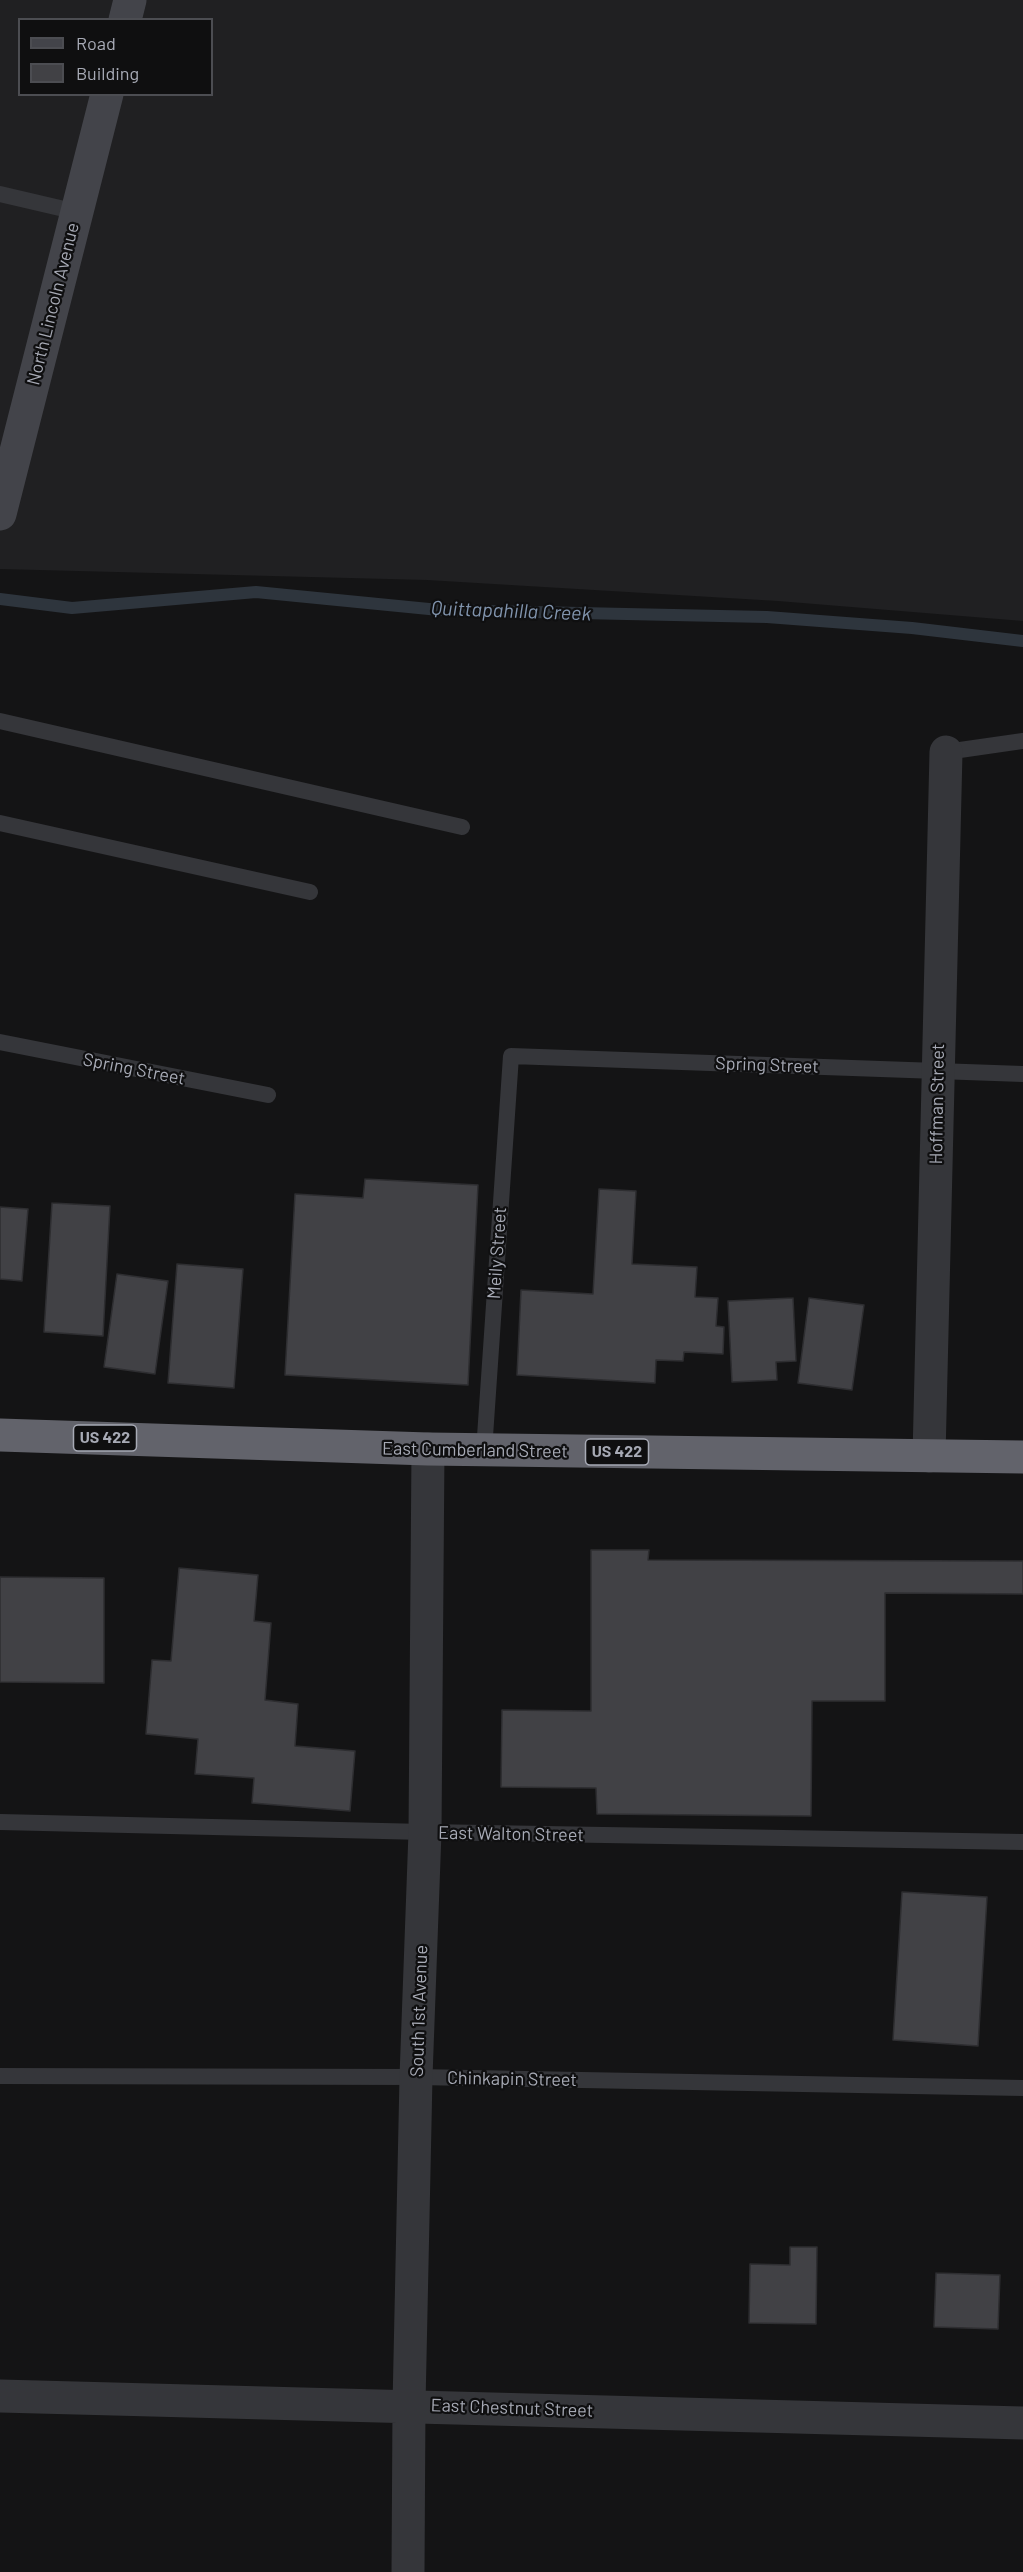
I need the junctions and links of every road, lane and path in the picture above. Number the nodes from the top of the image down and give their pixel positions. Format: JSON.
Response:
{"nodes":[{"id":1,"x":130,"y":0,"type":"edge"},
{"id":2,"x":126,"y":18,"type":"edge"},
{"id":3,"x":106,"y":96,"type":"edge"},
{"id":4,"x":0,"y":194,"type":"edge"},
{"id":5,"x":77,"y":212,"type":"junction"},
{"id":6,"x":0,"y":514,"type":"edge"},
{"id":7,"x":0,"y":721,"type":"edge"},
{"id":8,"x":1023,"y":741,"type":"edge"},
{"id":9,"x":946,"y":752,"type":"joint"},
{"id":10,"x":0,"y":823,"type":"edge"},
{"id":11,"x":462,"y":827,"type":"dead end"},
{"id":12,"x":310,"y":892,"type":"dead end"},
{"id":13,"x":0,"y":1042,"type":"edge"},
{"id":14,"x":511,"y":1056,"type":"joint"},
{"id":15,"x":938,"y":1071,"type":"junction"},
{"id":16,"x":1023,"y":1074,"type":"edge"},
{"id":17,"x":268,"y":1095,"type":"dead end"},
{"id":18,"x":0,"y":1435,"type":"edge"},
{"id":19,"x":428,"y":1449,"type":"junction"},
{"id":20,"x":484,"y":1450,"type":"junction"},
{"id":21,"x":929,"y":1456,"type":"junction"},
{"id":22,"x":1023,"y":1457,"type":"edge"},
{"id":23,"x":0,"y":1822,"type":"edge"},
{"id":24,"x":425,"y":1832,"type":"junction"},
{"id":25,"x":1023,"y":1842,"type":"edge"},
{"id":26,"x":0,"y":2076,"type":"edge"},
{"id":27,"x":416,"y":2077,"type":"junction"},
{"id":28,"x":1023,"y":2088,"type":"edge"},
{"id":29,"x":0,"y":2396,"type":"edge"},
{"id":30,"x":409,"y":2405,"type":"junction"},
{"id":31,"x":1023,"y":2423,"type":"edge"},
{"id":32,"x":408,"y":2572,"type":"edge"}],
"edges":[{"from":1,"to":2,"type":"main road"},
{"from":3,"to":5,"type":"main road","name":"North Lincoln Avenue"},
{"from":4,"to":5,"type":"lane"},
{"from":5,"to":6,"type":"main road","name":"North Lincoln Avenue"},
{"from":7,"to":11,"type":"lane"},
{"from":8,"to":9,"type":"lane"},
{"from":9,"to":15,"type":"street","name":"Hoffman Street"},
{"from":10,"to":12,"type":"lane"},
{"from":13,"to":17,"type":"lane","name":"Spring Street"},
{"from":14,"to":15,"type":"lane","name":"Spring Street"},
{"from":14,"to":20,"type":"lane","name":"Meily Street"},
{"from":15,"to":16,"type":"lane","name":"Spring Street"},
{"from":15,"to":21,"type":"street","name":"Hoffman Street"},
{"from":18,"to":19,"type":"highway","name":"East Cumberland Street","number":"US 422"},
{"from":19,"to":20,"type":"highway","name":"East Cumberland Street","number":"US 422"},
{"from":19,"to":24,"type":"street","name":"South 1st Avenue"},
{"from":20,"to":21,"type":"highway","name":"East Cumberland Street","number":"US 422"},
{"from":21,"to":22,"type":"highway","name":"East Cumberland Street","number":"US 422"},
{"from":23,"to":24,"type":"lane","name":"East Walton Street"},
{"from":24,"to":25,"type":"lane","name":"East Walton Street"},
{"from":24,"to":27,"type":"street","name":"South 1st Avenue"},
{"from":26,"to":27,"type":"lane","name":"Chinkapin Street"},
{"from":27,"to":28,"type":"lane","name":"Chinkapin Street"},
{"from":27,"to":30,"type":"street","name":"South 1st Avenue"},
{"from":29,"to":30,"type":"street","name":"East Chestnut Street"},
{"from":30,"to":31,"type":"street","name":"East Chestnut Street"},
{"from":30,"to":32,"type":"street","name":"South 1st Avenue"}]}
